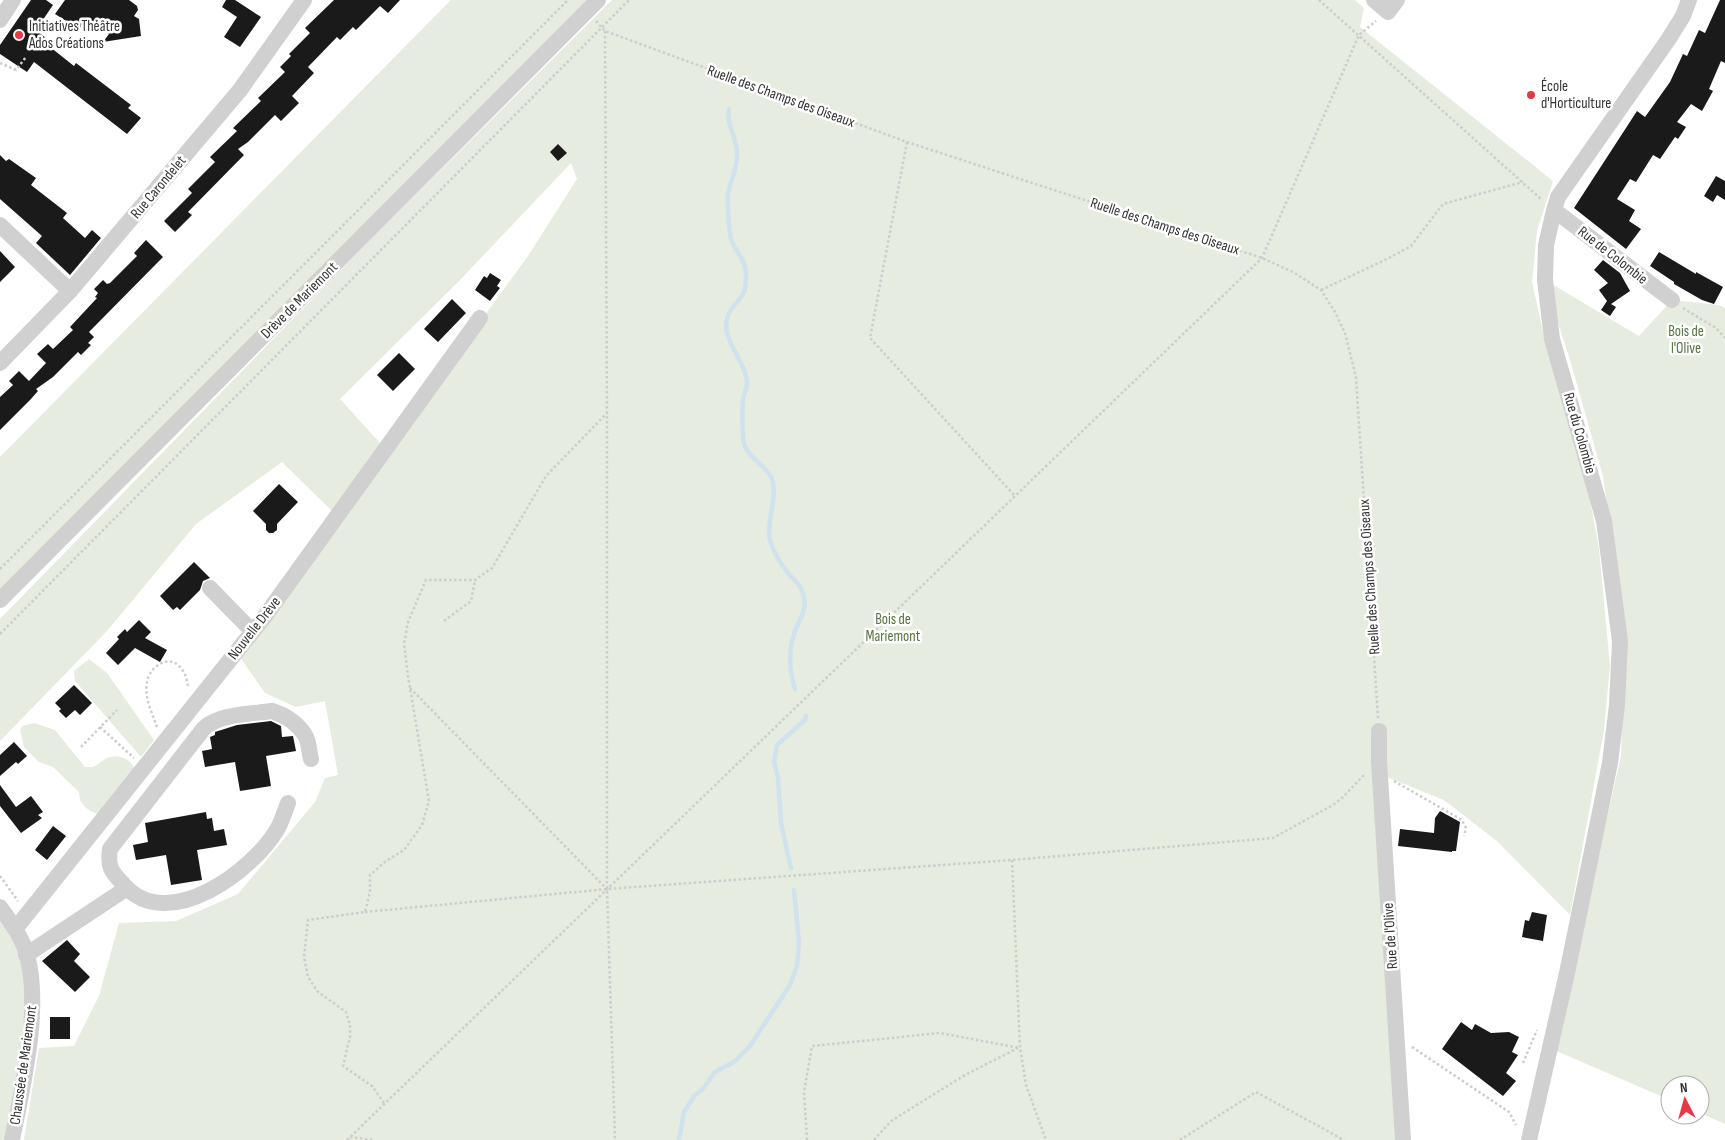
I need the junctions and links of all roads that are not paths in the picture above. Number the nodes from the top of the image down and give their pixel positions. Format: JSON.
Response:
{"nodes":[{"id":1,"x":13,"y":0,"type":"edge"},
{"id":2,"x":304,"y":0,"type":"edge"},
{"id":3,"x":1374,"y":0,"type":"edge"},
{"id":4,"x":1689,"y":0,"type":"edge"},
{"id":5,"x":592,"y":6,"type":"edge"},
{"id":6,"x":1393,"y":6,"type":"edge"},
{"id":7,"x":0,"y":20,"type":"edge"},
{"id":8,"x":1554,"y":210,"type":"junction"},
{"id":9,"x":0,"y":226,"type":"edge"},
{"id":10,"x":70,"y":291,"type":"junction"},
{"id":11,"x":1672,"y":300,"type":"road end"},
{"id":12,"x":480,"y":318,"type":"dead end"},
{"id":13,"x":0,"y":363,"type":"edge"},
{"id":14,"x":210,"y":588,"type":"dead end"},
{"id":15,"x":0,"y":600,"type":"edge"},
{"id":16,"x":252,"y":631,"type":"junction"},
{"id":17,"x":1379,"y":732,"type":"road end"},
{"id":18,"x":311,"y":759,"type":"dead end"},
{"id":19,"x":288,"y":803,"type":"dead end"},
{"id":20,"x":127,"y":888,"type":"junction"},
{"id":21,"x":0,"y":907,"type":"edge"},
{"id":22,"x":16,"y":928,"type":"junction"},
{"id":23,"x":26,"y":955,"type":"junction"},
{"id":24,"x":12,"y":1140,"type":"edge"},
{"id":25,"x":1403,"y":1140,"type":"edge"},
{"id":26,"x":1528,"y":1140,"type":"edge"}],
"edges":[{"from":1,"to":7,"type":"street"},
{"from":2,"to":10,"type":"street","name":"Rue Carondelet"},
{"from":3,"to":6,"type":"street"},
{"from":4,"to":8,"type":"street","name":"Rue du Colombie"},
{"from":5,"to":15,"type":"street","name":"Drève de Mariemont"},
{"from":8,"to":11,"type":"street","name":"Rue de Colombie"},
{"from":8,"to":26,"type":"street","name":"Rue du Colombie"},
{"from":9,"to":10,"type":"street"},
{"from":10,"to":13,"type":"street","name":"Rue Carondelet"},
{"from":12,"to":16,"type":"street","name":"Nouvelle Drève"},
{"from":14,"to":16,"type":"street"},
{"from":16,"to":22,"type":"street","name":"Nouvelle Drève"},
{"from":17,"to":25,"type":"street","name":"Rue de l'Olive"},
{"from":18,"to":20,"type":"street"},
{"from":19,"to":20,"type":"street"},
{"from":20,"to":23,"type":"street"},
{"from":21,"to":22,"type":"street","name":"Chaussée de Mariemont"},
{"from":22,"to":23,"type":"street","name":"Chaussée de Mariemont"},
{"from":23,"to":24,"type":"street","name":"Chaussée de Mariemont"}]}
